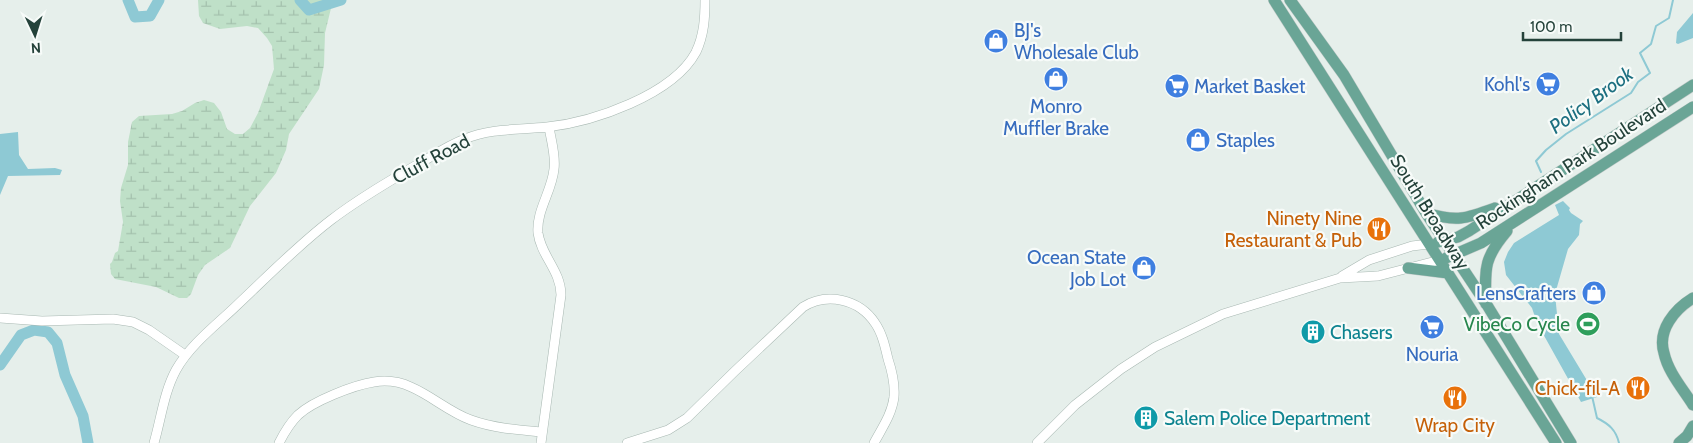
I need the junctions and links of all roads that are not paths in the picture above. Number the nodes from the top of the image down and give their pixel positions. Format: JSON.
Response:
{"nodes":[{"id":1,"x":705,"y":0,"type":"edge"},
{"id":2,"x":1274,"y":0,"type":"edge"},
{"id":3,"x":1290,"y":0,"type":"edge"},
{"id":4,"x":1693,"y":85,"type":"edge"},
{"id":5,"x":1693,"y":107,"type":"edge"},
{"id":6,"x":548,"y":127,"type":"junction"},
{"id":7,"x":1511,"y":203,"type":"junction"},
{"id":8,"x":1426,"y":213,"type":"junction"},
{"id":9,"x":1515,"y":221,"type":"junction"},
{"id":10,"x":1444,"y":241,"type":"junction"},
{"id":11,"x":1429,"y":244,"type":"junction"},
{"id":12,"x":1453,"y":256,"type":"junction"},
{"id":13,"x":1440,"y":260,"type":"junction"},
{"id":14,"x":1408,"y":268,"type":"junction"},
{"id":15,"x":1448,"y":273,"type":"junction"},
{"id":16,"x":1340,"y":278,"type":"junction"},
{"id":17,"x":1693,"y":298,"type":"edge"},
{"id":18,"x":1486,"y":306,"type":"junction"},
{"id":19,"x":1,"y":318,"type":"edge"},
{"id":20,"x":1664,"y":336,"type":"junction"},
{"id":21,"x":185,"y":355,"type":"junction"},
{"id":22,"x":1693,"y":393,"type":"edge"},
{"id":23,"x":1693,"y":405,"type":"edge"},
{"id":24,"x":1693,"y":426,"type":"edge"},
{"id":25,"x":542,"y":432,"type":"junction"},
{"id":26,"x":154,"y":443,"type":"edge"},
{"id":27,"x":278,"y":443,"type":"edge"},
{"id":28,"x":541,"y":443,"type":"edge"},
{"id":29,"x":627,"y":443,"type":"edge"},
{"id":30,"x":874,"y":443,"type":"edge"},
{"id":31,"x":1037,"y":443,"type":"edge"},
{"id":32,"x":1556,"y":443,"type":"edge"},
{"id":33,"x":1570,"y":443,"type":"edge"},
{"id":34,"x":1679,"y":443,"type":"edge"}],
"edges":[{"from":1,"to":6,"type":"street","name":"Cluff Road"},
{"from":2,"to":11,"type":"main road","name":"South Broadway"},
{"from":3,"to":8,"type":"main road","name":"South Broadway"},
{"from":4,"to":7,"type":"main road","name":"Rockingham Park Boulevard"},
{"from":5,"to":9,"type":"main road","name":"Rockingham Park Boulevard"},
{"from":6,"to":21,"type":"street","name":"Cluff Road"},
{"from":6,"to":25,"type":"street"},
{"from":7,"to":8,"type":"main road"},
{"from":7,"to":10,"type":"main road","name":"Rockingham Park Boulevard"},
{"from":8,"to":10,"type":"main road","name":"South Broadway"},
{"from":9,"to":12,"type":"main road","name":"Rockingham Park Boulevard"},
{"from":9,"to":18,"type":"main road"},
{"from":10,"to":11,"type":"main road","name":"Rockingham Park Boulevard"},
{"from":10,"to":12,"type":"main road","name":"South Broadway"},
{"from":11,"to":13,"type":"main road","name":"South Broadway"},
{"from":11,"to":16,"type":"street"},
{"from":12,"to":13,"type":"main road","name":"Rockingham Park Boulevard"},
{"from":12,"to":18,"type":"main road","name":"South Broadway"},
{"from":13,"to":14,"type":"street"},
{"from":13,"to":15,"type":"main road","name":"South Broadway"},
{"from":14,"to":15,"type":"main road"},
{"from":14,"to":16,"type":"street"},
{"from":15,"to":32,"type":"main road","name":"South Broadway"},
{"from":16,"to":31,"type":"street"},
{"from":17,"to":20,"type":"main road"},
{"from":18,"to":33,"type":"main road","name":"South Broadway"},
{"from":19,"to":21,"type":"street"},
{"from":20,"to":22,"type":"main road"},
{"from":20,"to":23,"type":"main road"},
{"from":21,"to":26,"type":"street","name":"Cluff Road"},
{"from":24,"to":34,"type":"main road"},
{"from":25,"to":27,"type":"street"},
{"from":25,"to":28,"type":"street"},
{"from":29,"to":30,"type":"street"}]}
